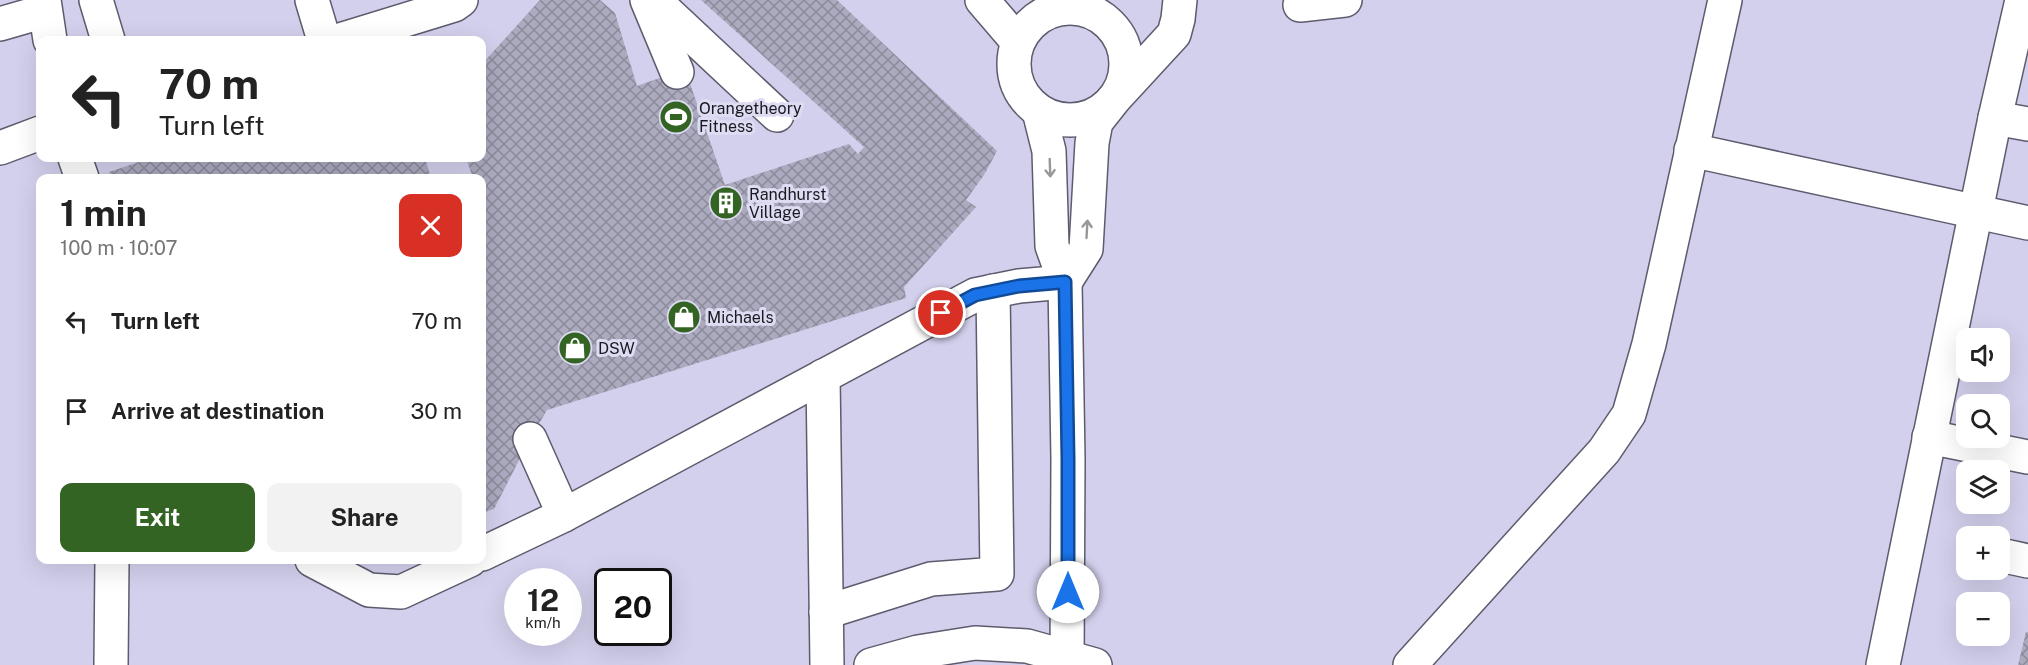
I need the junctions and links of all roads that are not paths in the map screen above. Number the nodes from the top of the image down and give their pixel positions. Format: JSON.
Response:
{"nodes":[{"id":1,"x":96,"y":0,"type":"edge"},
{"id":2,"x":312,"y":0,"type":"edge"},
{"id":3,"x":461,"y":0,"type":"edge"},
{"id":4,"x":646,"y":0,"type":"edge"},
{"id":5,"x":654,"y":0,"type":"edge"},
{"id":6,"x":982,"y":0,"type":"edge"},
{"id":7,"x":1023,"y":0,"type":"edge"},
{"id":8,"x":1180,"y":0,"type":"edge"},
{"id":9,"x":1345,"y":0,"type":"edge"},
{"id":10,"x":1725,"y":0,"type":"edge"},
{"id":11,"x":2022,"y":0,"type":"edge"},
{"id":12,"x":1300,"y":5,"type":"dead end"},
{"id":13,"x":1063,"y":8,"type":"junction"},
{"id":14,"x":46,"y":17,"type":"edge"},
{"id":15,"x":0,"y":24,"type":"edge"},
{"id":16,"x":107,"y":36,"type":"edge"},
{"id":17,"x":323,"y":36,"type":"edge"},
{"id":18,"x":353,"y":36,"type":"edge"},
{"id":19,"x":1018,"y":42,"type":"junction"},
{"id":20,"x":677,"y":72,"type":"dead end"},
{"id":21,"x":1115,"y":98,"type":"junction"},
{"id":22,"x":1039,"y":111,"type":"junction"},
{"id":23,"x":777,"y":115,"type":"dead end"},
{"id":24,"x":1995,"y":118,"type":"junction"},
{"id":25,"x":2028,"y":124,"type":"edge"},
{"id":26,"x":36,"y":134,"type":"edge"},
{"id":27,"x":0,"y":147,"type":"edge"},
{"id":28,"x":1691,"y":150,"type":"junction"},
{"id":29,"x":1977,"y":213,"type":"junction"},
{"id":30,"x":2028,"y":224,"type":"edge"},
{"id":31,"x":1065,"y":282,"type":"junction"},
{"id":32,"x":993,"y":291,"type":"junction"},
{"id":33,"x":823,"y":376,"type":"junction"},
{"id":34,"x":1929,"y":437,"type":"junction"},
{"id":35,"x":530,"y":439,"type":"dead end"},
{"id":36,"x":2028,"y":457,"type":"edge"},
{"id":37,"x":564,"y":515,"type":"junction"},
{"id":38,"x":486,"y":552,"type":"edge"},
{"id":39,"x":2010,"y":557,"type":"edge"},
{"id":40,"x":2028,"y":561,"type":"edge"},
{"id":41,"x":112,"y":564,"type":"edge"},
{"id":42,"x":320,"y":564,"type":"edge"},
{"id":43,"x":461,"y":564,"type":"edge"},
{"id":44,"x":826,"y":612,"type":"junction"},
{"id":45,"x":1077,"y":663,"type":"edge"},
{"id":46,"x":111,"y":665,"type":"edge"},
{"id":47,"x":827,"y":665,"type":"edge"},
{"id":48,"x":871,"y":665,"type":"edge"},
{"id":49,"x":1410,"y":665,"type":"edge"},
{"id":50,"x":1883,"y":665,"type":"edge"}],
"edges":[{"from":1,"to":16,"type":"lane"},
{"from":2,"to":17,"type":"lane"},
{"from":3,"to":18,"type":"lane"},
{"from":4,"to":20,"type":"lane"},
{"from":5,"to":23,"type":"lane"},
{"from":6,"to":19,"type":"lane"},
{"from":7,"to":13,"type":"lane"},
{"from":8,"to":21,"type":"lane"},
{"from":9,"to":12,"type":"lane"},
{"from":10,"to":28,"type":"lane"},
{"from":11,"to":24,"type":"lane"},
{"from":13,"to":19,"type":"lane"},
{"from":13,"to":21,"type":"lane"},
{"from":14,"to":15,"type":"lane"},
{"from":19,"to":22,"type":"lane"},
{"from":21,"to":22,"type":"lane"},
{"from":31,"to":21,"type":"lane","one_way":true},
{"from":22,"to":31,"type":"lane","one_way":true},
{"from":24,"to":25,"type":"lane"},
{"from":24,"to":29,"type":"lane"},
{"from":26,"to":27,"type":"lane"},
{"from":28,"to":29,"type":"lane"},
{"from":28,"to":49,"type":"lane"},
{"from":29,"to":30,"type":"lane"},
{"from":29,"to":34,"type":"lane"},
{"from":31,"to":32,"type":"lane"},
{"from":31,"to":45,"type":"lane"},
{"from":32,"to":33,"type":"lane"},
{"from":32,"to":44,"type":"lane"},
{"from":33,"to":37,"type":"lane"},
{"from":33,"to":44,"type":"lane"},
{"from":34,"to":36,"type":"lane"},
{"from":34,"to":50,"type":"lane"},
{"from":35,"to":37,"type":"lane"},
{"from":37,"to":38,"type":"lane"},
{"from":39,"to":40,"type":"lane"},
{"from":41,"to":46,"type":"lane"},
{"from":42,"to":43,"type":"lane"},
{"from":44,"to":47,"type":"lane"},
{"from":45,"to":48,"type":"lane"}]}
